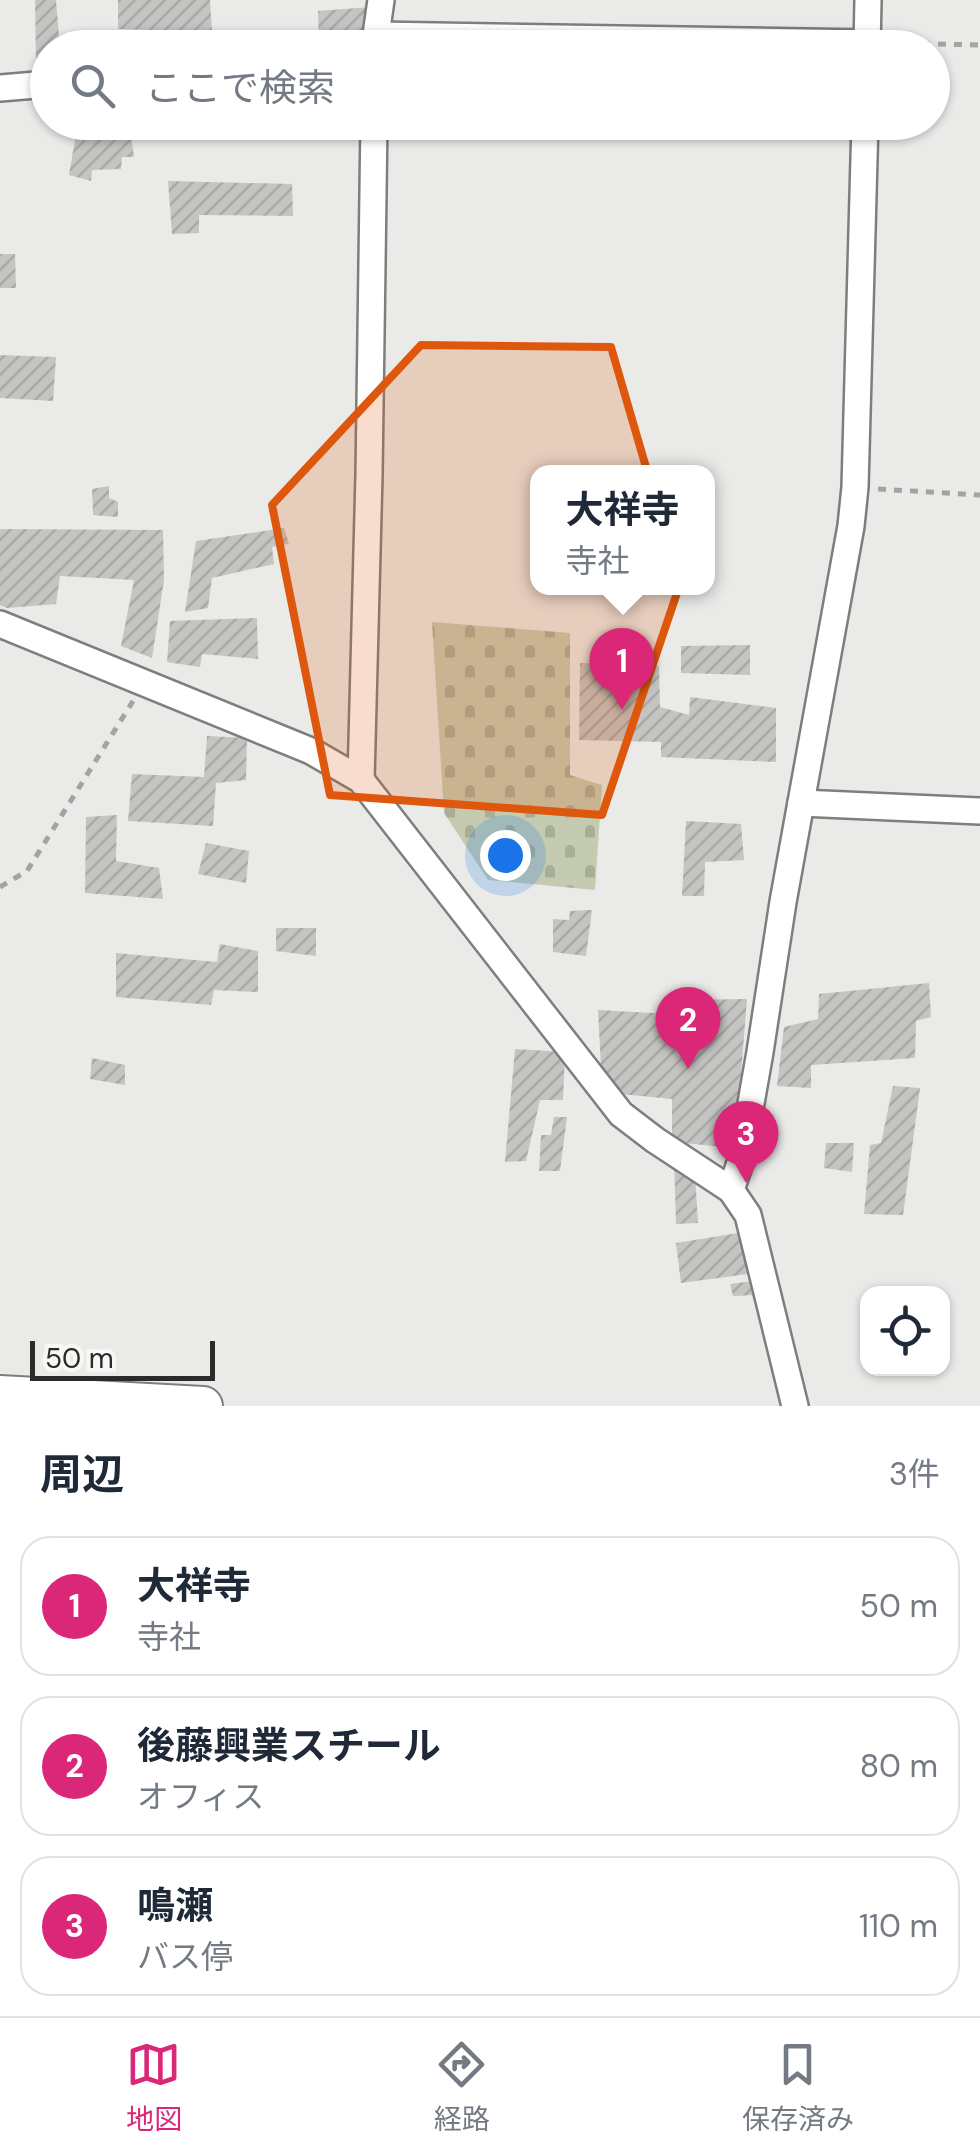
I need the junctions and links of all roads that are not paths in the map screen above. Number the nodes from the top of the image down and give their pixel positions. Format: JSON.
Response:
{"nodes":[{"id":1,"x":380,"y":0,"type":"edge"},
{"id":2,"x":868,"y":0,"type":"edge"},
{"id":3,"x":377,"y":30,"type":"edge"},
{"id":4,"x":867,"y":30,"type":"edge"},
{"id":5,"x":30,"y":86,"type":"edge"},
{"id":6,"x":0,"y":88,"type":"edge"},
{"id":7,"x":374,"y":140,"type":"edge"},
{"id":8,"x":865,"y":140,"type":"edge"},
{"id":9,"x":0,"y":624,"type":"edge"},
{"id":10,"x":362,"y":780,"type":"junction"},
{"id":11,"x":801,"y":804,"type":"junction"},
{"id":12,"x":980,"y":811,"type":"edge"},
{"id":13,"x":731,"y":1190,"type":"junction"},
{"id":14,"x":0,"y":1395,"type":"edge"},
{"id":15,"x":203,"y":1406,"type":"edge"},
{"id":16,"x":796,"y":1406,"type":"edge"}],
"edges":[{"from":1,"to":3,"type":"street"},
{"from":2,"to":4,"type":"street"},
{"from":5,"to":6,"type":"street"},
{"from":7,"to":10,"type":"street"},
{"from":8,"to":11,"type":"street"},
{"from":9,"to":10,"type":"street"},
{"from":10,"to":13,"type":"street"},
{"from":11,"to":12,"type":"street"},
{"from":11,"to":13,"type":"street"},
{"from":13,"to":16,"type":"street"},
{"from":14,"to":15,"type":"main road"}]}
